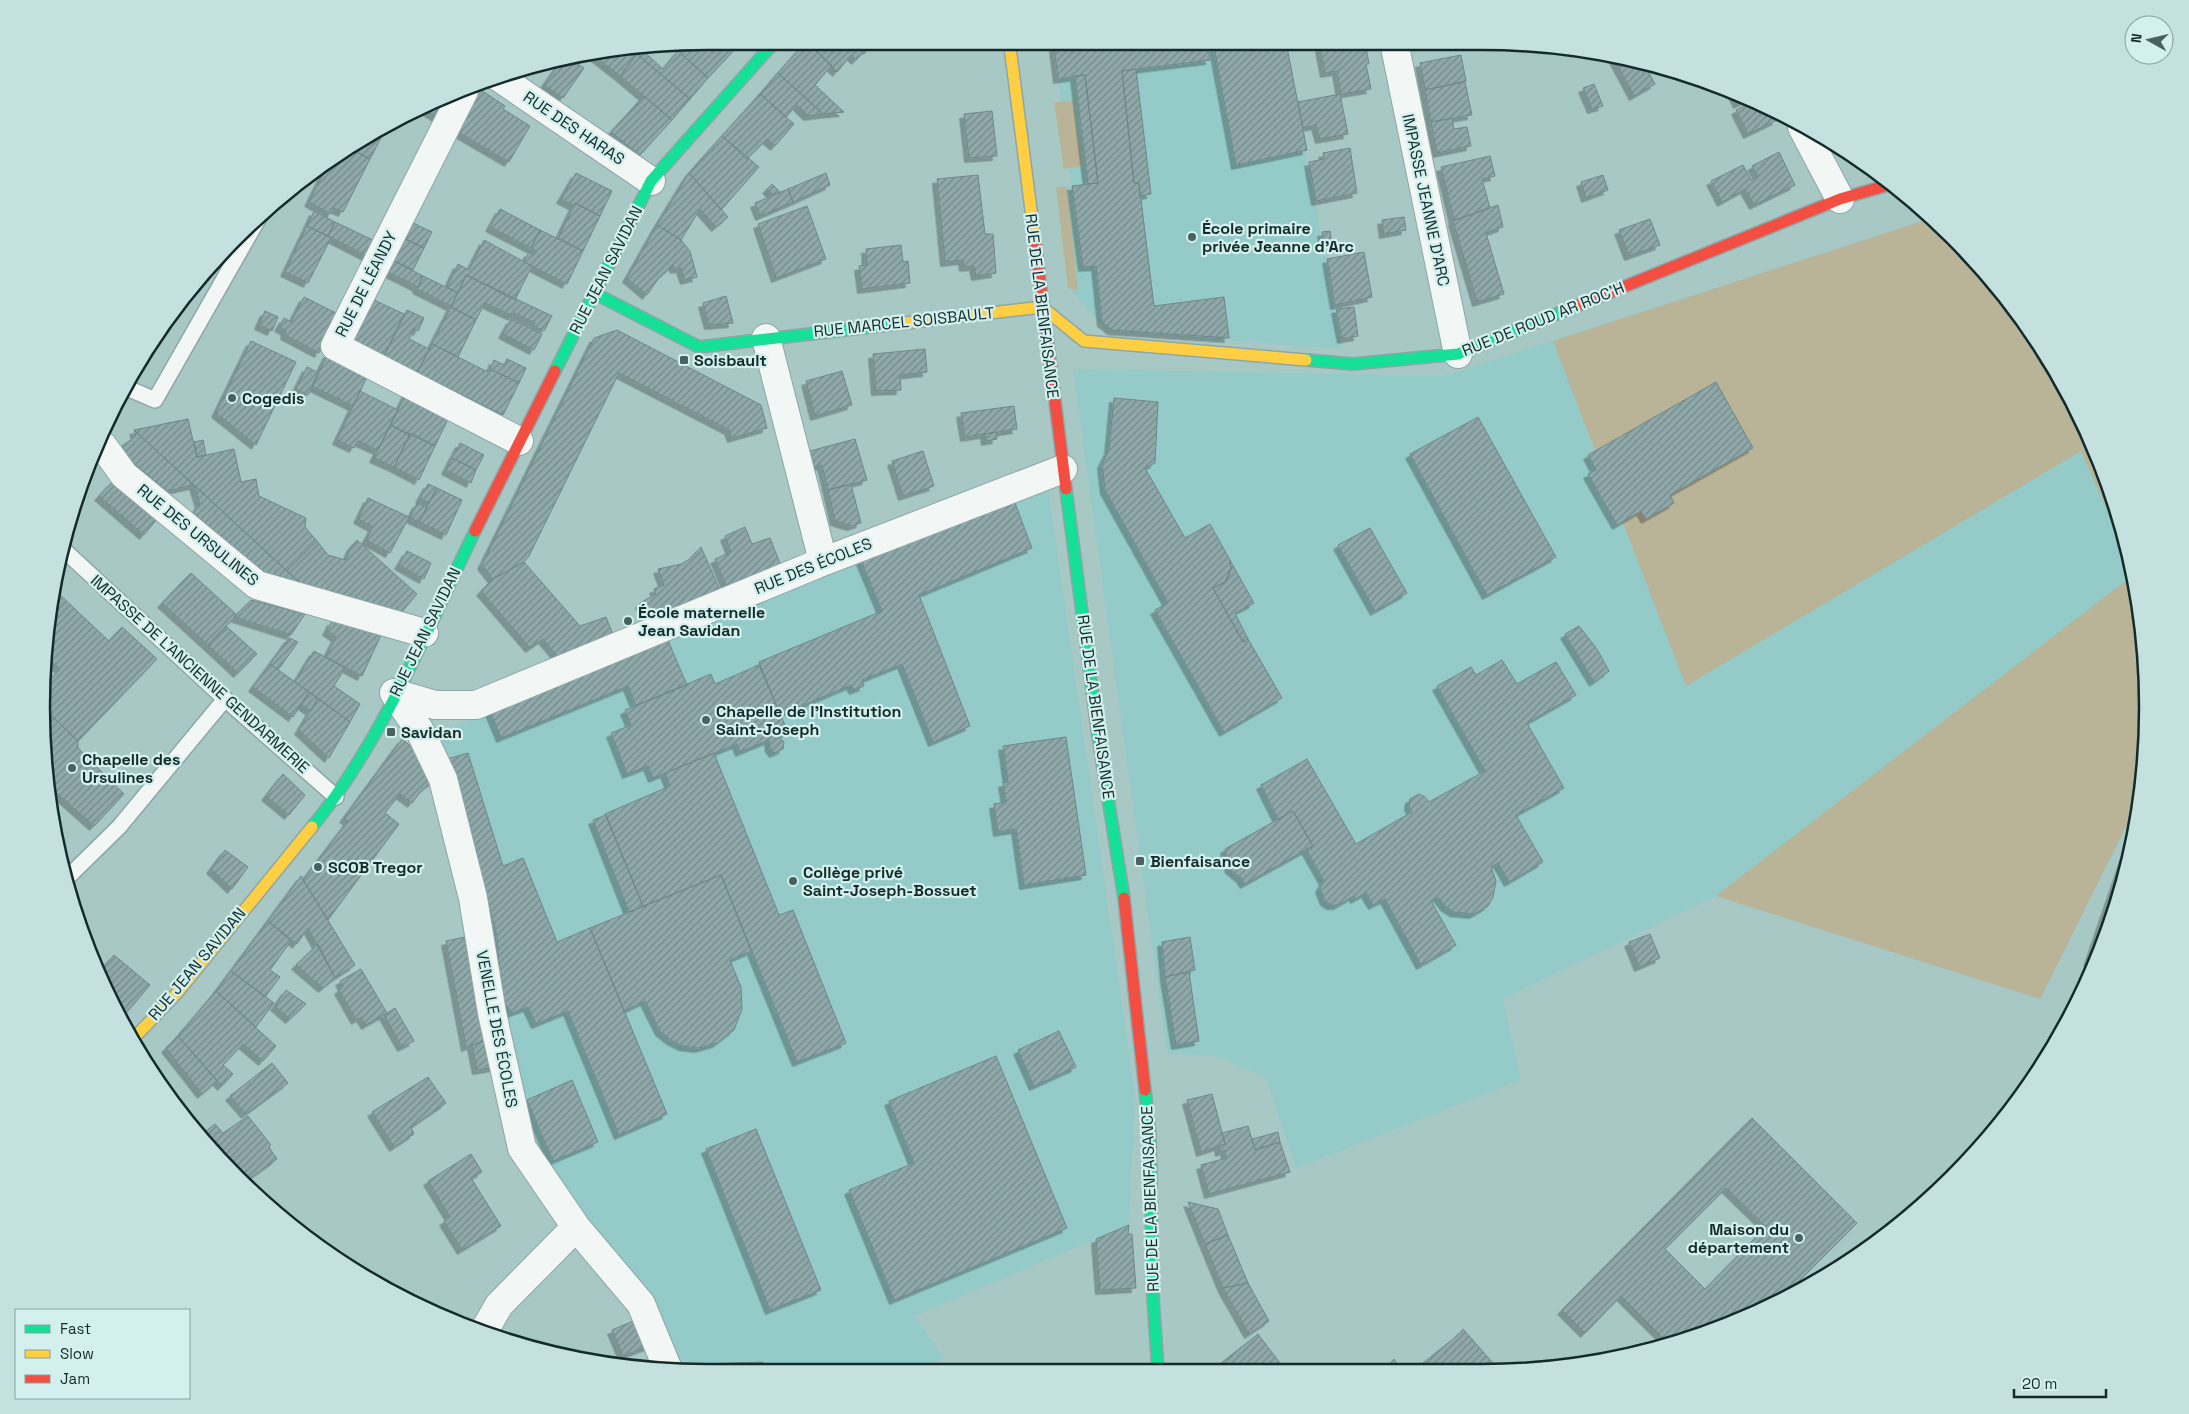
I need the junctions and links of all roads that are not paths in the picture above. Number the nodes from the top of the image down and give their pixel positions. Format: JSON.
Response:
{"nodes":[{"id":1,"x":767,"y":50,"type":"edge"},
{"id":2,"x":1010,"y":50,"type":"edge"},
{"id":3,"x":1396,"y":50,"type":"edge"},
{"id":4,"x":506,"y":82,"type":"edge"},
{"id":5,"x":460,"y":98,"type":"edge"},
{"id":6,"x":1807,"y":136,"type":"edge"},
{"id":7,"x":651,"y":181,"type":"junction"},
{"id":8,"x":1883,"y":187,"type":"edge"},
{"id":9,"x":1840,"y":199,"type":"junction"},
{"id":10,"x":248,"y":236,"type":"edge"},
{"id":11,"x":594,"y":293,"type":"junction"},
{"id":12,"x":1042,"y":307,"type":"junction"},
{"id":13,"x":766,"y":338,"type":"junction"},
{"id":14,"x":1458,"y":354,"type":"junction"},
{"id":15,"x":132,"y":390,"type":"edge"},
{"id":16,"x":519,"y":442,"type":"junction"},
{"id":17,"x":104,"y":448,"type":"edge"},
{"id":18,"x":1063,"y":469,"type":"junction"},
{"id":19,"x":68,"y":554,"type":"edge"},
{"id":20,"x":823,"y":562,"type":"junction"},
{"id":21,"x":424,"y":633,"type":"junction"},
{"id":22,"x":394,"y":694,"type":"junction"},
{"id":23,"x":225,"y":699,"type":"junction"},
{"id":24,"x":336,"y":797,"type":"junction"},
{"id":25,"x":71,"y":874,"type":"edge"},
{"id":26,"x":137,"y":1035,"type":"edge"},
{"id":27,"x":576,"y":1227,"type":"junction"},
{"id":28,"x":487,"y":1326,"type":"edge"},
{"id":29,"x":665,"y":1363,"type":"edge"},
{"id":30,"x":1158,"y":1364,"type":"edge"}],
"edges":[{"from":1,"to":7,"type":"street","name":"RUE JEAN SAVIDAN"},
{"from":2,"to":12,"type":"street","name":"RUE DE LA BIENFAISANCE"},
{"from":3,"to":14,"type":"street","name":"IMPASSE JEANNE D'ARC"},
{"from":4,"to":7,"type":"street","name":"RUE DES HARAS"},
{"from":5,"to":16,"type":"street","name":"RUE DE LÉANDY"},
{"from":6,"to":9,"type":"street"},
{"from":7,"to":11,"type":"street","name":"RUE JEAN SAVIDAN"},
{"from":8,"to":9,"type":"street","name":"RUE DE ROUD AR ROC'H"},
{"from":9,"to":14,"type":"street","name":"RUE DE ROUD AR ROC'H"},
{"from":10,"to":15,"type":"lane"},
{"from":11,"to":13,"type":"street","name":"RUE MARCEL SOISBAULT"},
{"from":11,"to":16,"type":"street","name":"RUE JEAN SAVIDAN"},
{"from":12,"to":13,"type":"street","name":"RUE MARCEL SOISBAULT"},
{"from":12,"to":14,"type":"street","name":"RUE DE ROUD AR ROC'H"},
{"from":12,"to":18,"type":"street","name":"RUE DE LA BIENFAISANCE"},
{"from":13,"to":20,"type":"street"},
{"from":16,"to":21,"type":"street","name":"RUE JEAN SAVIDAN"},
{"from":17,"to":21,"type":"street","name":"RUE DES URSULINES"},
{"from":18,"to":20,"type":"street","name":"RUE DES ÉCOLES"},
{"from":18,"to":30,"type":"street","name":"RUE DE LA BIENFAISANCE"},
{"from":19,"to":23,"type":"lane","name":"IMPASSE DE L'ANCIENNE GENDARMERIE"},
{"from":20,"to":22,"type":"street","name":"RUE DES ÉCOLES"},
{"from":21,"to":22,"type":"street","name":"RUE JEAN SAVIDAN"},
{"from":22,"to":24,"type":"street","name":"RUE JEAN SAVIDAN"},
{"from":22,"to":27,"type":"street","name":"VENELLE DES ÉCOLES"},
{"from":23,"to":24,"type":"lane","name":"IMPASSE DE L'ANCIENNE GENDARMERIE"},
{"from":23,"to":25,"type":"lane"},
{"from":24,"to":26,"type":"street","name":"RUE JEAN SAVIDAN"},
{"from":27,"to":28,"type":"street"},
{"from":27,"to":29,"type":"street"}]}
